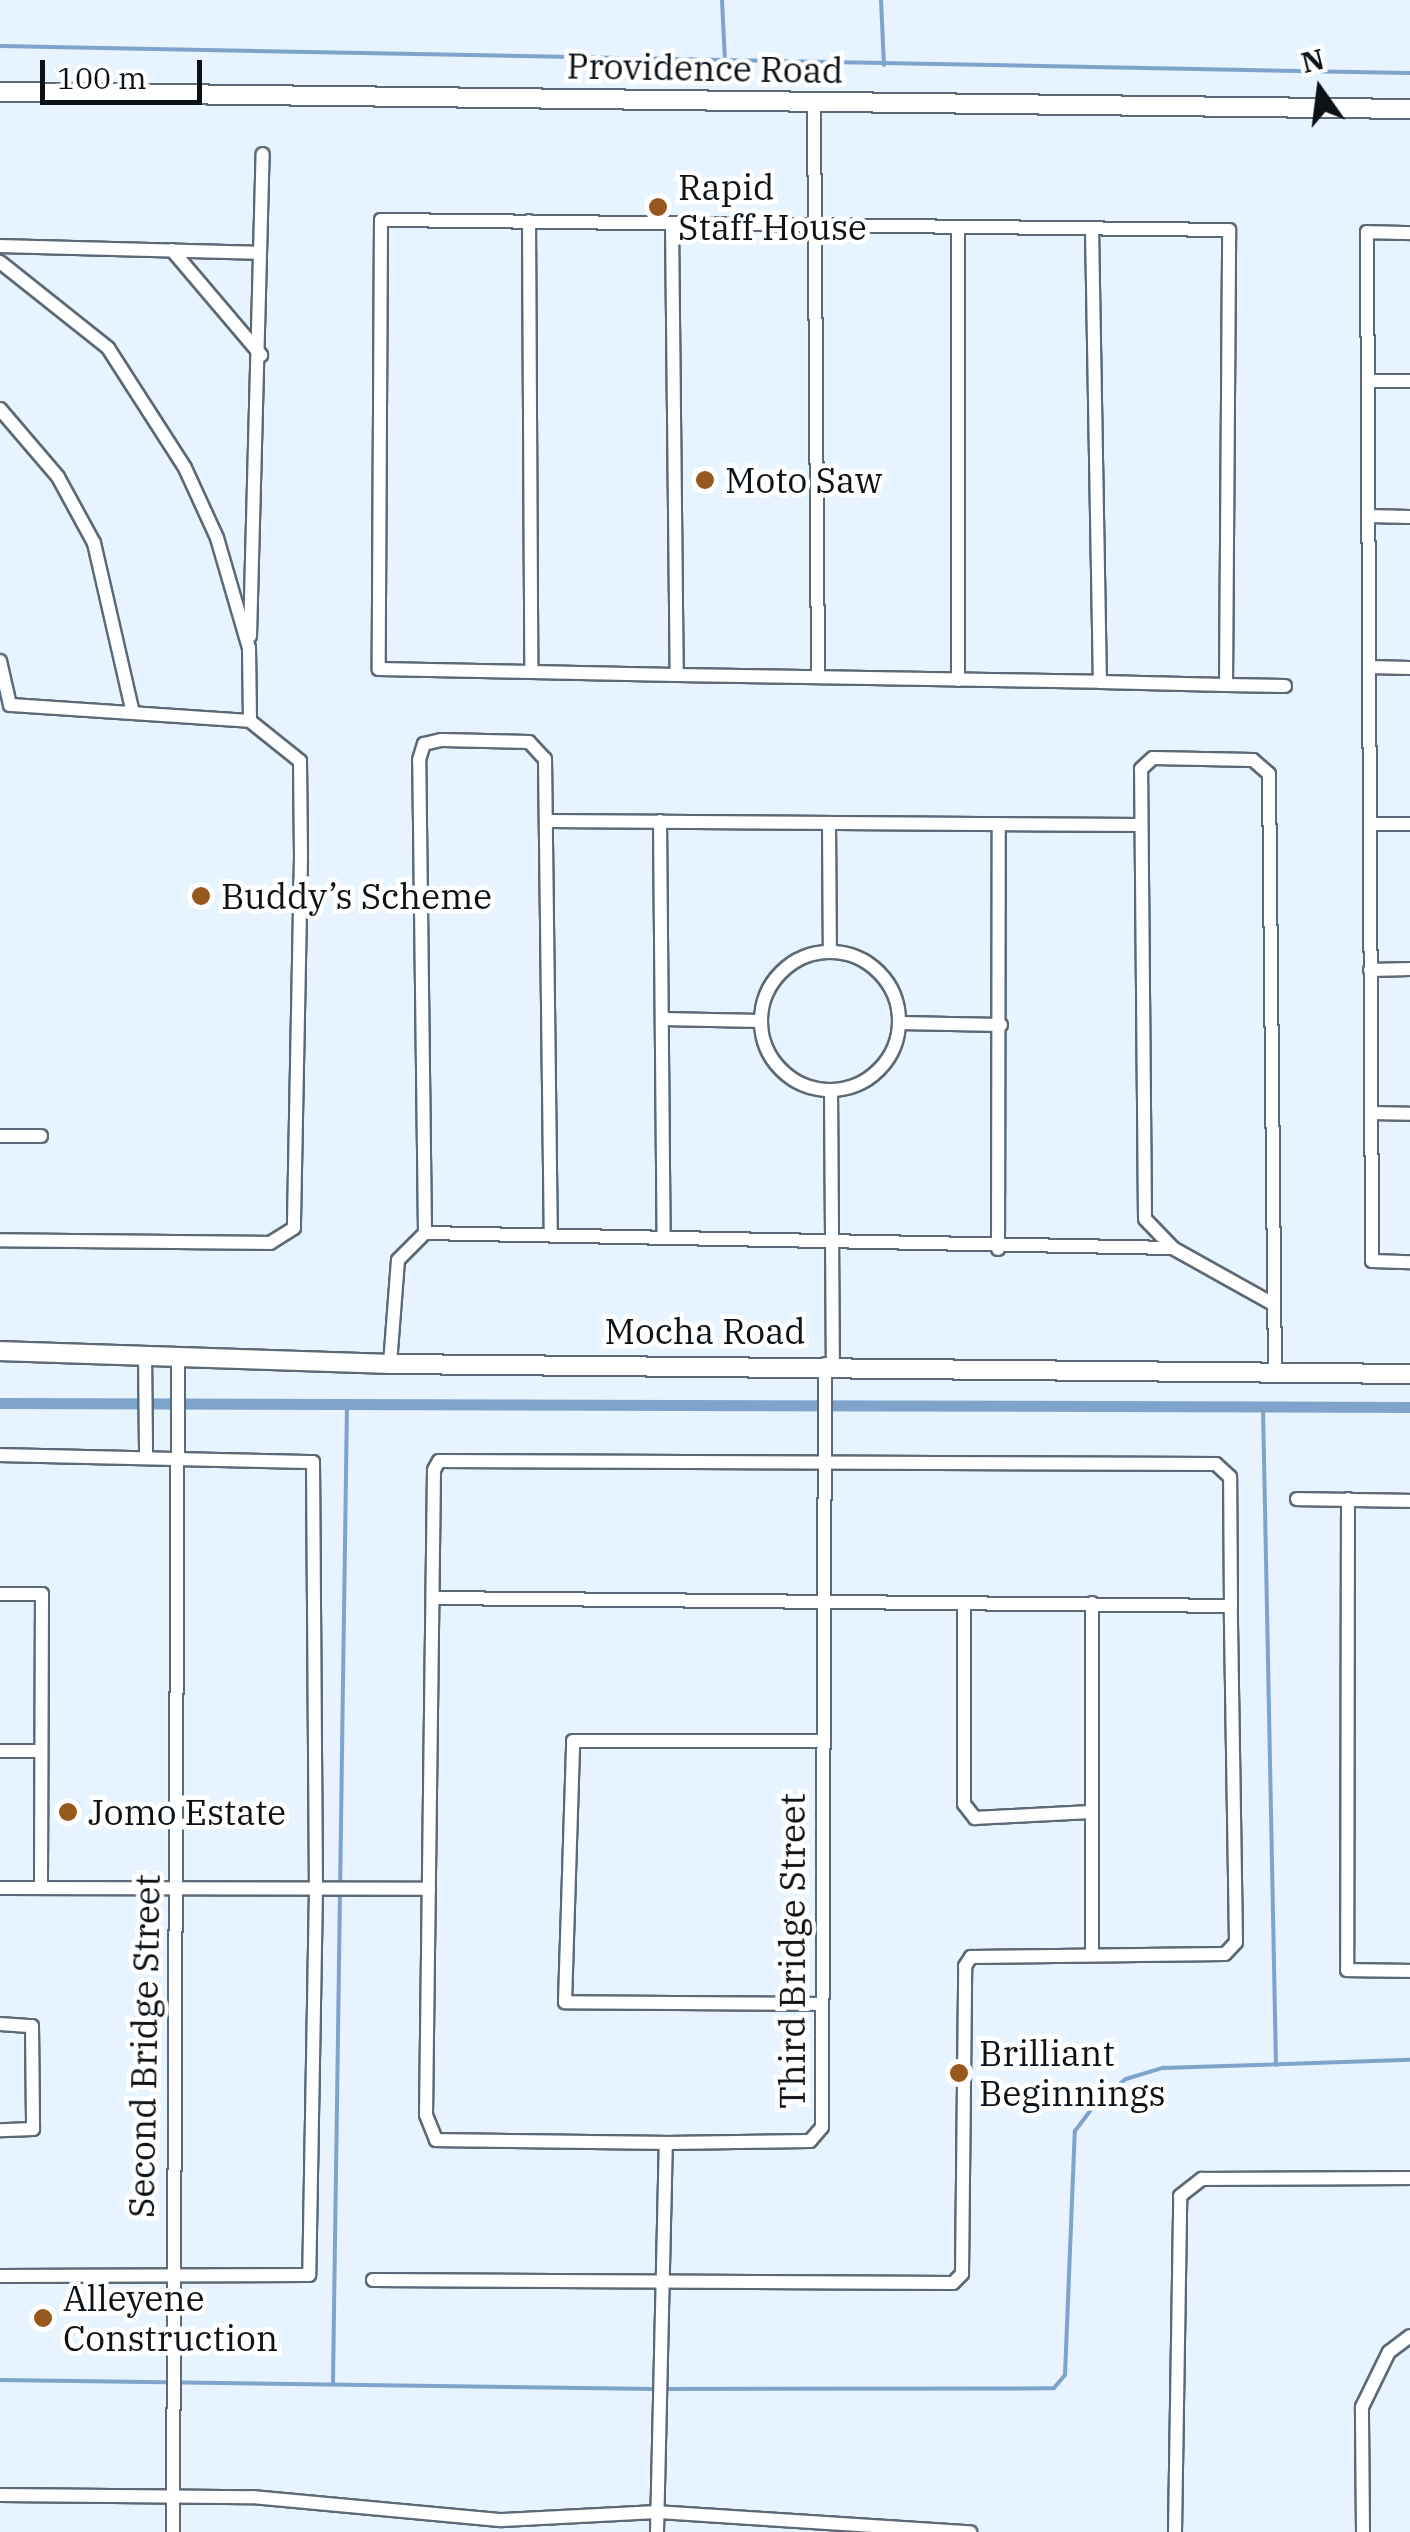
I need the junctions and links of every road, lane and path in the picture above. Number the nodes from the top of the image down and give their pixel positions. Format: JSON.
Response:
{"nodes":[{"id":1,"x":0,"y":83,"type":"edge"},
{"id":2,"x":0,"y":92,"type":"edge"},
{"id":3,"x":1410,"y":99,"type":"edge"},
{"id":4,"x":814,"y":102,"type":"junction"},
{"id":5,"x":1410,"y":108,"type":"edge"},
{"id":6,"x":263,"y":154,"type":"dead end"},
{"id":7,"x":529,"y":222,"type":"junction"},
{"id":8,"x":672,"y":223,"type":"junction"},
{"id":9,"x":815,"y":225,"type":"junction"},
{"id":10,"x":958,"y":227,"type":"junction"},
{"id":11,"x":1092,"y":228,"type":"junction"},
{"id":12,"x":1410,"y":232,"type":"edge"},
{"id":13,"x":0,"y":246,"type":"edge"},
{"id":14,"x":172,"y":250,"type":"junction"},
{"id":15,"x":260,"y":253,"type":"junction"},
{"id":16,"x":0,"y":262,"type":"edge"},
{"id":17,"x":262,"y":355,"type":"junction"},
{"id":18,"x":1368,"y":381,"type":"junction"},
{"id":19,"x":1410,"y":381,"type":"edge"},
{"id":20,"x":0,"y":409,"type":"edge"},
{"id":21,"x":1368,"y":516,"type":"junction"},
{"id":22,"x":1410,"y":517,"type":"edge"},
{"id":23,"x":249,"y":648,"type":"junction"},
{"id":24,"x":0,"y":661,"type":"edge"},
{"id":25,"x":1369,"y":667,"type":"junction"},
{"id":26,"x":1410,"y":668,"type":"edge"},
{"id":27,"x":531,"y":672,"type":"junction"},
{"id":28,"x":677,"y":675,"type":"junction"},
{"id":29,"x":818,"y":677,"type":"junction"},
{"id":30,"x":958,"y":680,"type":"junction"},
{"id":31,"x":1100,"y":682,"type":"junction"},
{"id":32,"x":1226,"y":685,"type":"junction"},
{"id":33,"x":1286,"y":686,"type":"dead end"},
{"id":34,"x":133,"y":713,"type":"junction"},
{"id":35,"x":250,"y":721,"type":"junction"},
{"id":36,"x":548,"y":821,"type":"junction"},
{"id":37,"x":660,"y":821,"type":"junction"},
{"id":38,"x":830,"y":823,"type":"junction"},
{"id":39,"x":999,"y":824,"type":"junction"},
{"id":40,"x":1370,"y":824,"type":"junction"},
{"id":41,"x":1410,"y":824,"type":"edge"},
{"id":42,"x":1141,"y":826,"type":"junction"},
{"id":43,"x":830,"y":952,"type":"junction"},
{"id":44,"x":1410,"y":969,"type":"edge"},
{"id":45,"x":1370,"y":970,"type":"junction"},
{"id":46,"x":662,"y":1019,"type":"junction"},
{"id":47,"x":761,"y":1021,"type":"junction"},
{"id":48,"x":900,"y":1024,"type":"junction"},
{"id":49,"x":1002,"y":1025,"type":"junction"},
{"id":50,"x":831,"y":1090,"type":"junction"},
{"id":51,"x":1371,"y":1113,"type":"junction"},
{"id":52,"x":1410,"y":1114,"type":"edge"},
{"id":53,"x":0,"y":1136,"type":"edge"},
{"id":54,"x":41,"y":1136,"type":"dead end"},
{"id":55,"x":425,"y":1234,"type":"junction"},
{"id":56,"x":551,"y":1235,"type":"junction"},
{"id":57,"x":664,"y":1238,"type":"junction"},
{"id":58,"x":0,"y":1240,"type":"edge"},
{"id":59,"x":831,"y":1240,"type":"junction"},
{"id":60,"x":1173,"y":1248,"type":"junction"},
{"id":61,"x":998,"y":1249,"type":"junction"},
{"id":62,"x":1410,"y":1262,"type":"edge"},
{"id":63,"x":1273,"y":1304,"type":"junction"},
{"id":64,"x":0,"y":1351,"type":"edge"},
{"id":65,"x":145,"y":1353,"type":"junction"},
{"id":66,"x":178,"y":1354,"type":"junction"},
{"id":67,"x":390,"y":1364,"type":"junction"},
{"id":68,"x":829,"y":1364,"type":"junction"},
{"id":69,"x":1275,"y":1374,"type":"junction"},
{"id":70,"x":1410,"y":1374,"type":"edge"},
{"id":71,"x":0,"y":1455,"type":"edge"},
{"id":72,"x":146,"y":1456,"type":"junction"},
{"id":73,"x":177,"y":1456,"type":"junction"},
{"id":74,"x":825,"y":1459,"type":"junction"},
{"id":75,"x":1297,"y":1499,"type":"dead end"},
{"id":76,"x":1348,"y":1500,"type":"junction"},
{"id":77,"x":1410,"y":1500,"type":"edge"},
{"id":78,"x":0,"y":1594,"type":"edge"},
{"id":79,"x":432,"y":1598,"type":"junction"},
{"id":80,"x":824,"y":1602,"type":"junction"},
{"id":81,"x":1092,"y":1603,"type":"junction"},
{"id":82,"x":964,"y":1605,"type":"junction"},
{"id":83,"x":1230,"y":1606,"type":"junction"},
{"id":84,"x":823,"y":1741,"type":"junction"},
{"id":85,"x":0,"y":1751,"type":"edge"},
{"id":86,"x":41,"y":1751,"type":"junction"},
{"id":87,"x":1090,"y":1812,"type":"junction"},
{"id":88,"x":0,"y":1888,"type":"edge"},
{"id":89,"x":41,"y":1888,"type":"junction"},
{"id":90,"x":323,"y":1889,"type":"junction"},
{"id":91,"x":176,"y":1890,"type":"junction"},
{"id":92,"x":429,"y":1890,"type":"junction"},
{"id":93,"x":1092,"y":1951,"type":"junction"},
{"id":94,"x":1410,"y":1971,"type":"edge"},
{"id":95,"x":822,"y":2004,"type":"junction"},
{"id":96,"x":0,"y":2024,"type":"edge"},
{"id":97,"x":0,"y":2130,"type":"edge"},
{"id":98,"x":677,"y":2143,"type":"junction"},
{"id":99,"x":1410,"y":2178,"type":"edge"},
{"id":100,"x":0,"y":2276,"type":"edge"},
{"id":101,"x":173,"y":2276,"type":"junction"},
{"id":102,"x":373,"y":2280,"type":"dead end"},
{"id":103,"x":664,"y":2285,"type":"junction"},
{"id":104,"x":1410,"y":2336,"type":"edge"},
{"id":105,"x":0,"y":2495,"type":"edge"},
{"id":106,"x":173,"y":2498,"type":"junction"},
{"id":107,"x":657,"y":2512,"type":"junction"},
{"id":108,"x":173,"y":2532,"type":"edge"},
{"id":109,"x":657,"y":2532,"type":"edge"},
{"id":110,"x":970,"y":2532,"type":"edge"},
{"id":111,"x":1175,"y":2532,"type":"edge"},
{"id":112,"x":1363,"y":2532,"type":"edge"}],
"edges":[{"from":1,"to":3,"type":"street","name":"Providence Road"},
{"from":2,"to":4,"type":"street","name":"Providence Road"},
{"from":4,"to":5,"type":"street","name":"Providence Road"},
{"from":4,"to":9,"type":"street"},
{"from":6,"to":15,"type":"street"},
{"from":7,"to":8,"type":"street"},
{"from":7,"to":27,"type":"street"},
{"from":7,"to":27,"type":"street"},
{"from":8,"to":9,"type":"street"},
{"from":8,"to":28,"type":"street"},
{"from":9,"to":10,"type":"street"},
{"from":9,"to":29,"type":"street"},
{"from":10,"to":11,"type":"street"},
{"from":10,"to":30,"type":"street"},
{"from":11,"to":31,"type":"street"},
{"from":11,"to":32,"type":"street"},
{"from":12,"to":18,"type":"street"},
{"from":13,"to":14,"type":"street"},
{"from":14,"to":15,"type":"street"},
{"from":14,"to":17,"type":"street"},
{"from":15,"to":17,"type":"street"},
{"from":16,"to":23,"type":"street"},
{"from":17,"to":23,"type":"street"},
{"from":18,"to":19,"type":"street"},
{"from":18,"to":21,"type":"street"},
{"from":20,"to":34,"type":"street"},
{"from":21,"to":22,"type":"street"},
{"from":21,"to":25,"type":"street"},
{"from":23,"to":35,"type":"street"},
{"from":24,"to":34,"type":"street"},
{"from":25,"to":26,"type":"street"},
{"from":25,"to":40,"type":"street"},
{"from":27,"to":28,"type":"street"},
{"from":28,"to":29,"type":"street"},
{"from":29,"to":30,"type":"street"},
{"from":30,"to":31,"type":"street"},
{"from":31,"to":32,"type":"street"},
{"from":32,"to":33,"type":"street"},
{"from":34,"to":35,"type":"street"},
{"from":35,"to":58,"type":"street"},
{"from":36,"to":37,"type":"street"},
{"from":36,"to":55,"type":"street"},
{"from":36,"to":56,"type":"street"},
{"from":37,"to":38,"type":"street"},
{"from":37,"to":46,"type":"street"},
{"from":38,"to":39,"type":"street"},
{"from":38,"to":43,"type":"street"},
{"from":39,"to":42,"type":"street"},
{"from":39,"to":49,"type":"street"},
{"from":40,"to":41,"type":"street"},
{"from":40,"to":45,"type":"street"},
{"from":42,"to":60,"type":"street"},
{"from":42,"to":63,"type":"street"},
{"from":43,"to":47,"type":"street"},
{"from":43,"to":48,"type":"street"},
{"from":44,"to":45,"type":"street"},
{"from":45,"to":51,"type":"street"},
{"from":46,"to":47,"type":"street"},
{"from":46,"to":57,"type":"street"},
{"from":47,"to":50,"type":"street"},
{"from":48,"to":49,"type":"street"},
{"from":48,"to":50,"type":"street"},
{"from":49,"to":61,"type":"street"},
{"from":50,"to":59,"type":"street","name":"Third Bridge Street"},
{"from":51,"to":52,"type":"street"},
{"from":51,"to":62,"type":"street"},
{"from":53,"to":54,"type":"street"},
{"from":55,"to":56,"type":"street"},
{"from":55,"to":67,"type":"street"},
{"from":56,"to":57,"type":"street"},
{"from":57,"to":59,"type":"street"},
{"from":59,"to":61,"type":"street"},
{"from":59,"to":68,"type":"street","name":"Third Bridge Street"},
{"from":60,"to":61,"type":"street"},
{"from":60,"to":63,"type":"street"},
{"from":63,"to":69,"type":"street"},
{"from":64,"to":65,"type":"street","name":"Mocha Road"},
{"from":65,"to":66,"type":"street","name":"Mocha Road"},
{"from":65,"to":72,"type":"street"},
{"from":66,"to":67,"type":"street","name":"Mocha Road"},
{"from":66,"to":73,"type":"street","name":"Second Bridge Street"},
{"from":67,"to":68,"type":"street","name":"Mocha Road"},
{"from":68,"to":69,"type":"street","name":"Mocha Road"},
{"from":68,"to":74,"type":"street","name":"Third Bridge Street"},
{"from":69,"to":70,"type":"street","name":"Mocha Road"},
{"from":71,"to":72,"type":"street"},
{"from":72,"to":73,"type":"street"},
{"from":73,"to":90,"type":"street"},
{"from":73,"to":91,"type":"street","name":"Second Bridge Street"},
{"from":74,"to":79,"type":"street"},
{"from":74,"to":80,"type":"street","name":"Third Bridge Street"},
{"from":74,"to":83,"type":"street"},
{"from":75,"to":76,"type":"street"},
{"from":76,"to":77,"type":"street"},
{"from":76,"to":94,"type":"street"},
{"from":78,"to":86,"type":"street"},
{"from":79,"to":80,"type":"street"},
{"from":79,"to":92,"type":"street"},
{"from":80,"to":82,"type":"street"},
{"from":80,"to":84,"type":"street","name":"Third Bridge Street"},
{"from":81,"to":82,"type":"street"},
{"from":81,"to":83,"type":"street"},
{"from":81,"to":87,"type":"street"},
{"from":82,"to":87,"type":"street"},
{"from":83,"to":93,"type":"street"},
{"from":84,"to":95,"type":"street","name":"Third Bridge Street"},
{"from":84,"to":95,"type":"street"},
{"from":85,"to":86,"type":"street"},
{"from":86,"to":89,"type":"street"},
{"from":87,"to":93,"type":"street"},
{"from":88,"to":89,"type":"street"},
{"from":89,"to":91,"type":"street"},
{"from":90,"to":91,"type":"street"},
{"from":90,"to":92,"type":"street"},
{"from":90,"to":101,"type":"street"},
{"from":91,"to":101,"type":"street","name":"Second Bridge Street"},
{"from":92,"to":98,"type":"street","name":"Third Bridge Street"},
{"from":93,"to":103,"type":"street"},
{"from":95,"to":98,"type":"street","name":"Third Bridge Street"},
{"from":96,"to":97,"type":"street"},
{"from":98,"to":103,"type":"street"},
{"from":99,"to":111,"type":"street"},
{"from":100,"to":101,"type":"street"},
{"from":101,"to":106,"type":"street","name":"Second Bridge Street"},
{"from":102,"to":103,"type":"street"},
{"from":103,"to":107,"type":"street"},
{"from":104,"to":112,"type":"street"},
{"from":105,"to":106,"type":"street"},
{"from":106,"to":107,"type":"street"},
{"from":106,"to":108,"type":"street","name":"Second Bridge Street"},
{"from":107,"to":109,"type":"street"},
{"from":107,"to":110,"type":"street"}]}
